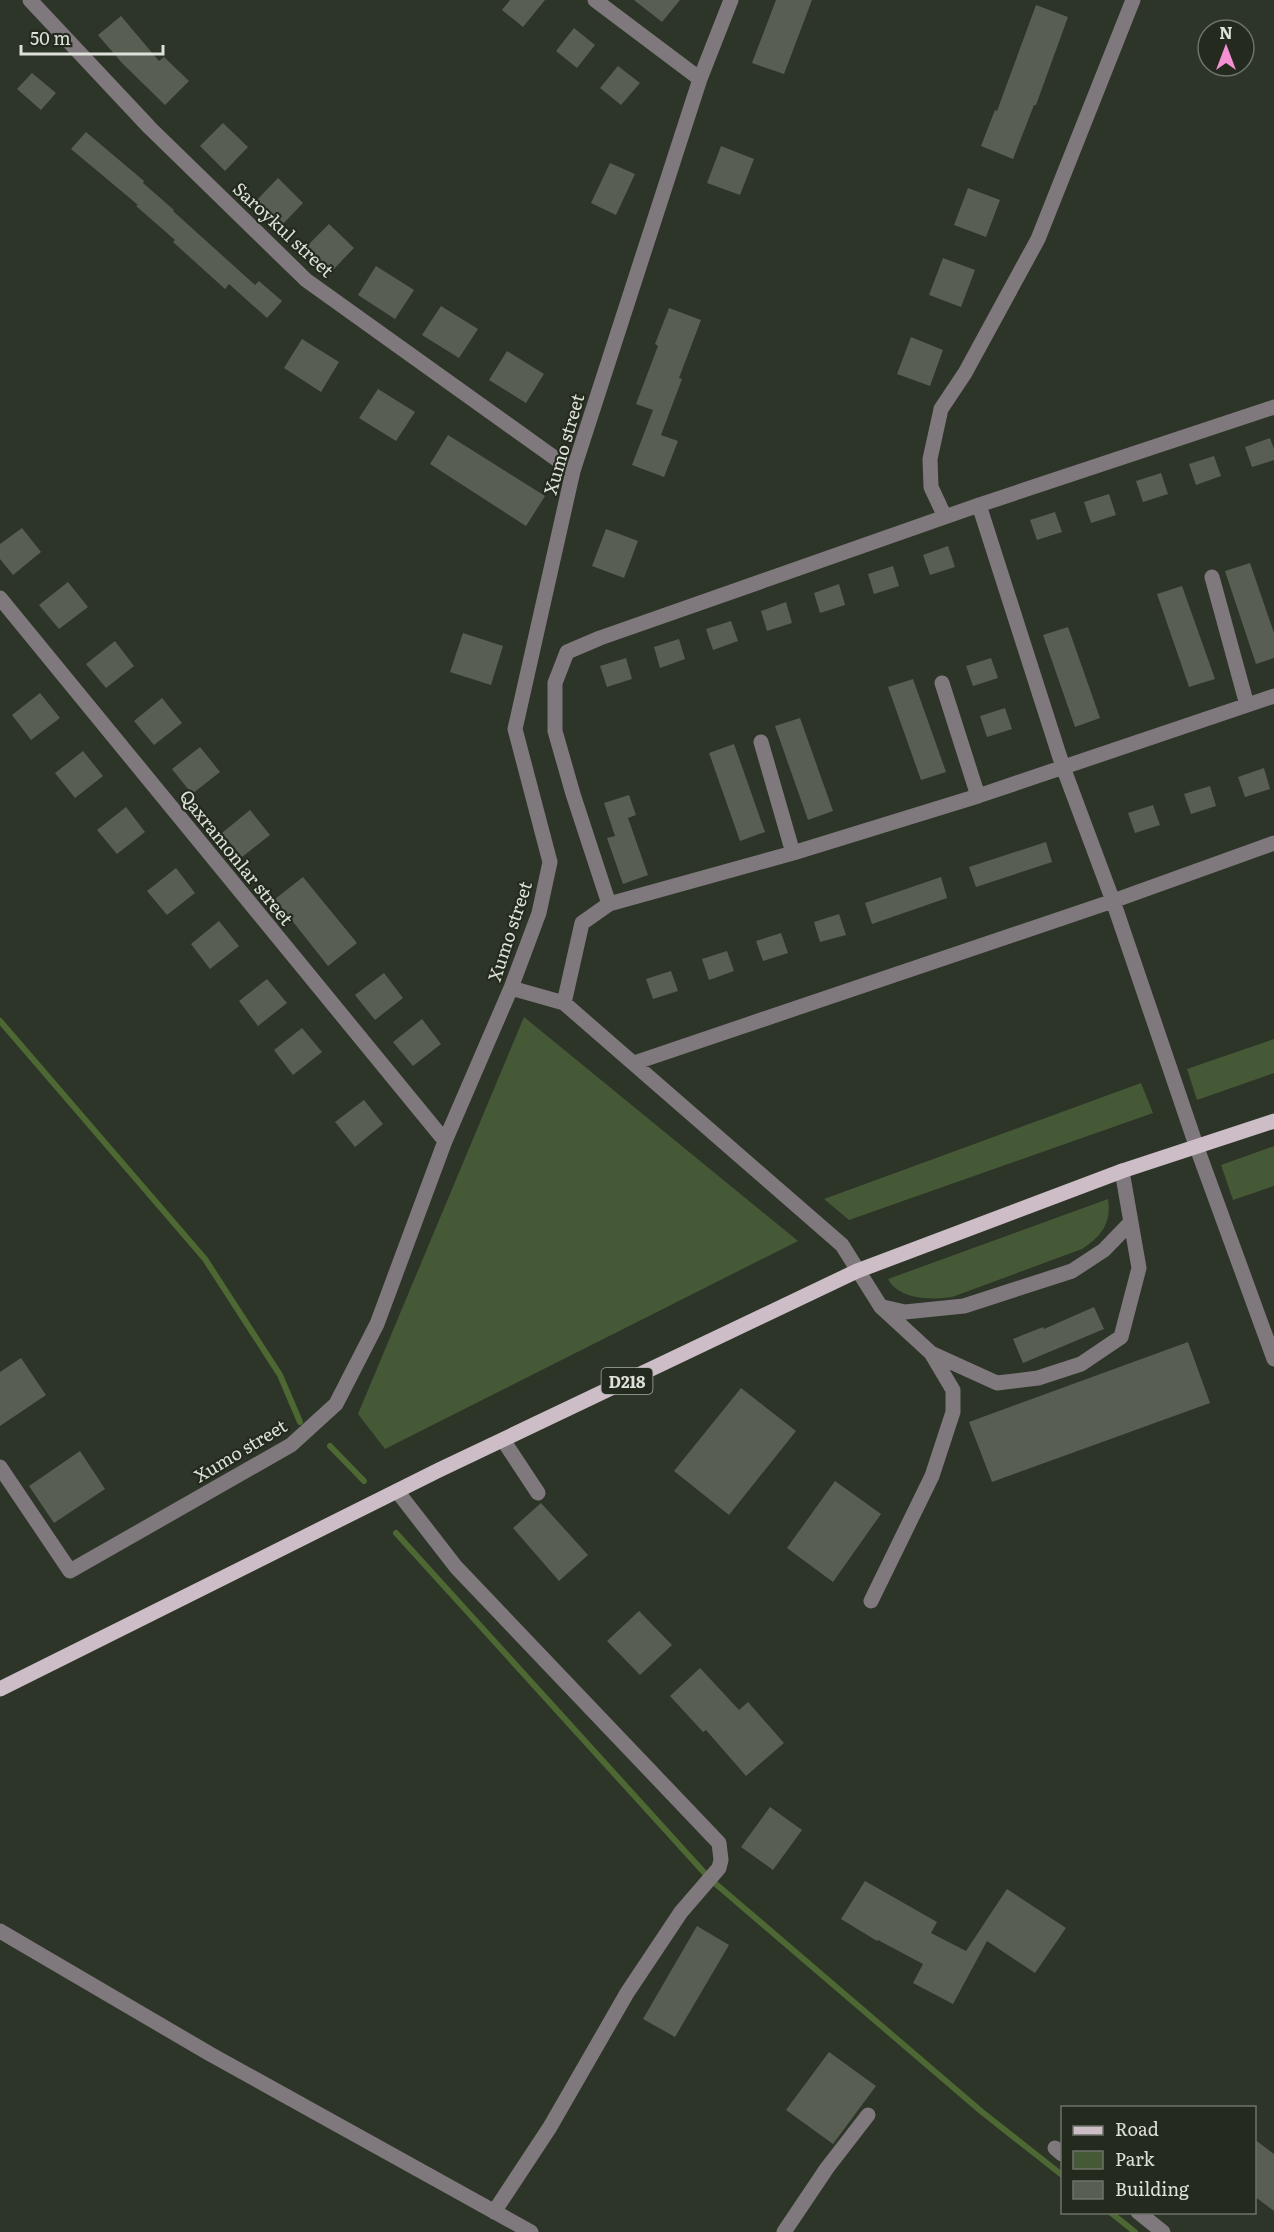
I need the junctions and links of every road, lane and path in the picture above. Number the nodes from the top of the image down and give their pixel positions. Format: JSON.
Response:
{"nodes":[{"id":1,"x":30,"y":0,"type":"edge"},
{"id":2,"x":596,"y":0,"type":"edge"},
{"id":3,"x":731,"y":0,"type":"edge"},
{"id":4,"x":1133,"y":0,"type":"edge"},
{"id":5,"x":700,"y":79,"type":"junction"},
{"id":6,"x":1274,"y":407,"type":"edge"},
{"id":7,"x":573,"y":471,"type":"junction"},
{"id":8,"x":979,"y":505,"type":"junction"},
{"id":9,"x":945,"y":517,"type":"junction"},
{"id":10,"x":1212,"y":577,"type":"dead end"},
{"id":11,"x":0,"y":598,"type":"edge"},
{"id":12,"x":942,"y":683,"type":"dead end"},
{"id":13,"x":1274,"y":696,"type":"edge"},
{"id":14,"x":1247,"y":705,"type":"junction"},
{"id":15,"x":761,"y":742,"type":"dead end"},
{"id":16,"x":1063,"y":767,"type":"junction"},
{"id":17,"x":978,"y":796,"type":"junction"},
{"id":18,"x":1274,"y":843,"type":"edge"},
{"id":19,"x":793,"y":853,"type":"junction"},
{"id":20,"x":1113,"y":901,"type":"junction"},
{"id":21,"x":609,"y":904,"type":"junction"},
{"id":22,"x":512,"y":988,"type":"junction"},
{"id":23,"x":564,"y":1003,"type":"junction"},
{"id":24,"x":634,"y":1063,"type":"junction"},
{"id":25,"x":1274,"y":1120,"type":"edge"},
{"id":26,"x":445,"y":1141,"type":"junction"},
{"id":27,"x":1197,"y":1148,"type":"junction"},
{"id":28,"x":1122,"y":1171,"type":"junction"},
{"id":29,"x":1131,"y":1222,"type":"junction"},
{"id":30,"x":857,"y":1271,"type":"junction"},
{"id":31,"x":881,"y":1307,"type":"junction"},
{"id":32,"x":931,"y":1353,"type":"junction"},
{"id":33,"x":1274,"y":1359,"type":"edge"},
{"id":34,"x":503,"y":1440,"type":"junction"},
{"id":35,"x":0,"y":1467,"type":"edge"},
{"id":36,"x":397,"y":1491,"type":"junction"},
{"id":37,"x":538,"y":1492,"type":"dead end"},
{"id":38,"x":871,"y":1600,"type":"dead end"},
{"id":39,"x":0,"y":1689,"type":"edge"},
{"id":40,"x":0,"y":1931,"type":"edge"},
{"id":41,"x":868,"y":2115,"type":"dead end"},
{"id":42,"x":494,"y":2212,"type":"junction"},
{"id":43,"x":1140,"y":2214,"type":"edge"},
{"id":44,"x":531,"y":2232,"type":"edge"},
{"id":45,"x":784,"y":2232,"type":"edge"},
{"id":46,"x":1163,"y":2232,"type":"edge"}],
"edges":[{"from":1,"to":7,"type":"street","name":"Saroykul street"},
{"from":2,"to":5,"type":"street"},
{"from":3,"to":5,"type":"street","name":"Xumo street"},
{"from":4,"to":9,"type":"street"},
{"from":5,"to":7,"type":"street","name":"Xumo street"},
{"from":6,"to":8,"type":"street"},
{"from":7,"to":22,"type":"street","name":"Xumo street"},
{"from":8,"to":9,"type":"street"},
{"from":8,"to":16,"type":"street"},
{"from":9,"to":21,"type":"street"},
{"from":10,"to":14,"type":"street"},
{"from":11,"to":26,"type":"street","name":"Qaxramonlar street"},
{"from":12,"to":17,"type":"street"},
{"from":13,"to":14,"type":"street"},
{"from":14,"to":16,"type":"street"},
{"from":15,"to":19,"type":"street"},
{"from":16,"to":17,"type":"street"},
{"from":16,"to":20,"type":"street"},
{"from":17,"to":19,"type":"street"},
{"from":18,"to":20,"type":"street"},
{"from":19,"to":21,"type":"street"},
{"from":20,"to":24,"type":"street"},
{"from":20,"to":27,"type":"street"},
{"from":21,"to":23,"type":"street"},
{"from":22,"to":23,"type":"street"},
{"from":22,"to":26,"type":"street","name":"Xumo street"},
{"from":23,"to":24,"type":"street"},
{"from":24,"to":30,"type":"street"},
{"from":25,"to":27,"type":"main road","number":"D218"},
{"from":26,"to":35,"type":"street","name":"Xumo street"},
{"from":27,"to":28,"type":"main road","number":"D218"},
{"from":27,"to":33,"type":"street"},
{"from":28,"to":29,"type":"street"},
{"from":28,"to":30,"type":"main road","number":"D218"},
{"from":29,"to":31,"type":"street"},
{"from":29,"to":32,"type":"street"},
{"from":30,"to":31,"type":"street"},
{"from":30,"to":34,"type":"main road","number":"D218"},
{"from":31,"to":32,"type":"street"},
{"from":32,"to":38,"type":"street"},
{"from":34,"to":36,"type":"main road","number":"D218"},
{"from":34,"to":37,"type":"street"},
{"from":36,"to":39,"type":"main road","number":"D218"},
{"from":36,"to":42,"type":"street"},
{"from":40,"to":42,"type":"street"},
{"from":41,"to":45,"type":"street"},
{"from":42,"to":44,"type":"street"},
{"from":43,"to":46,"type":"street"}]}
